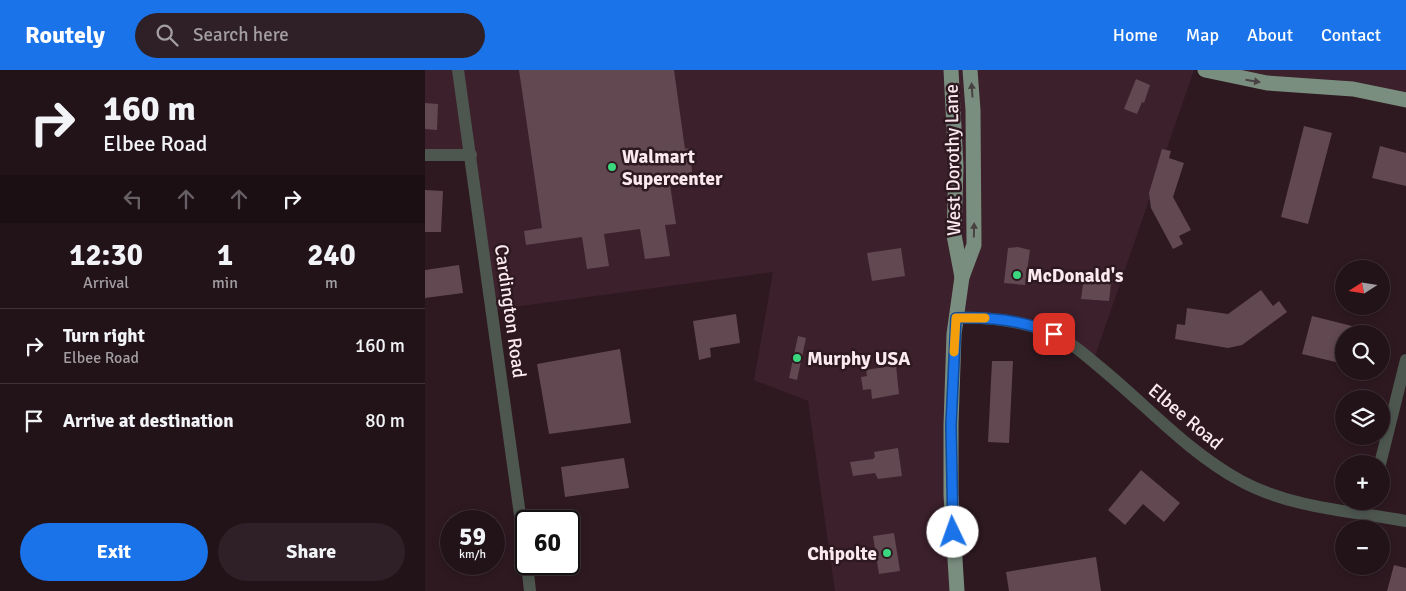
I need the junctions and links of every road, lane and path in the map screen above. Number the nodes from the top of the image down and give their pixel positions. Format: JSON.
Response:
{"nodes":[{"id":1,"x":458,"y":70,"type":"edge"},
{"id":2,"x":951,"y":70,"type":"edge"},
{"id":3,"x":970,"y":70,"type":"edge"},
{"id":4,"x":1205,"y":70,"type":"edge"},
{"id":5,"x":1406,"y":100,"type":"edge"},
{"id":6,"x":425,"y":155,"type":"edge"},
{"id":7,"x":471,"y":155,"type":"junction"},
{"id":8,"x":962,"y":277,"type":"junction"},
{"id":9,"x":956,"y":318,"type":"junction"},
{"id":10,"x":1406,"y":360,"type":"edge"},
{"id":11,"x":1382,"y":455,"type":"edge"},
{"id":12,"x":519,"y":510,"type":"edge"},
{"id":13,"x":1368,"y":510,"type":"edge"},
{"id":14,"x":1367,"y":514,"type":"junction"},
{"id":15,"x":1406,"y":521,"type":"edge"},
{"id":16,"x":528,"y":575,"type":"edge"},
{"id":17,"x":530,"y":591,"type":"edge"},
{"id":18,"x":957,"y":591,"type":"edge"}],
"edges":[{"from":1,"to":7,"type":"street","name":"Cardington Road"},
{"from":2,"to":8,"type":"main road","name":"West Dorothy Lane"},
{"from":8,"to":3,"type":"main road","name":"West Dorothy Lane","one_way":true},
{"from":4,"to":5,"type":"main road","one_way":true},
{"from":6,"to":7,"type":"street"},
{"from":7,"to":12,"type":"street","name":"Cardington Road"},
{"from":8,"to":9,"type":"main road","name":"West Dorothy Lane"},
{"from":9,"to":14,"type":"street","name":"Elbee Road"},
{"from":9,"to":18,"type":"main road","name":"West Dorothy Lane"},
{"from":10,"to":11,"type":"street"},
{"from":13,"to":14,"type":"street"},
{"from":14,"to":15,"type":"street","name":"Elbee Road"},
{"from":16,"to":17,"type":"street"}]}
